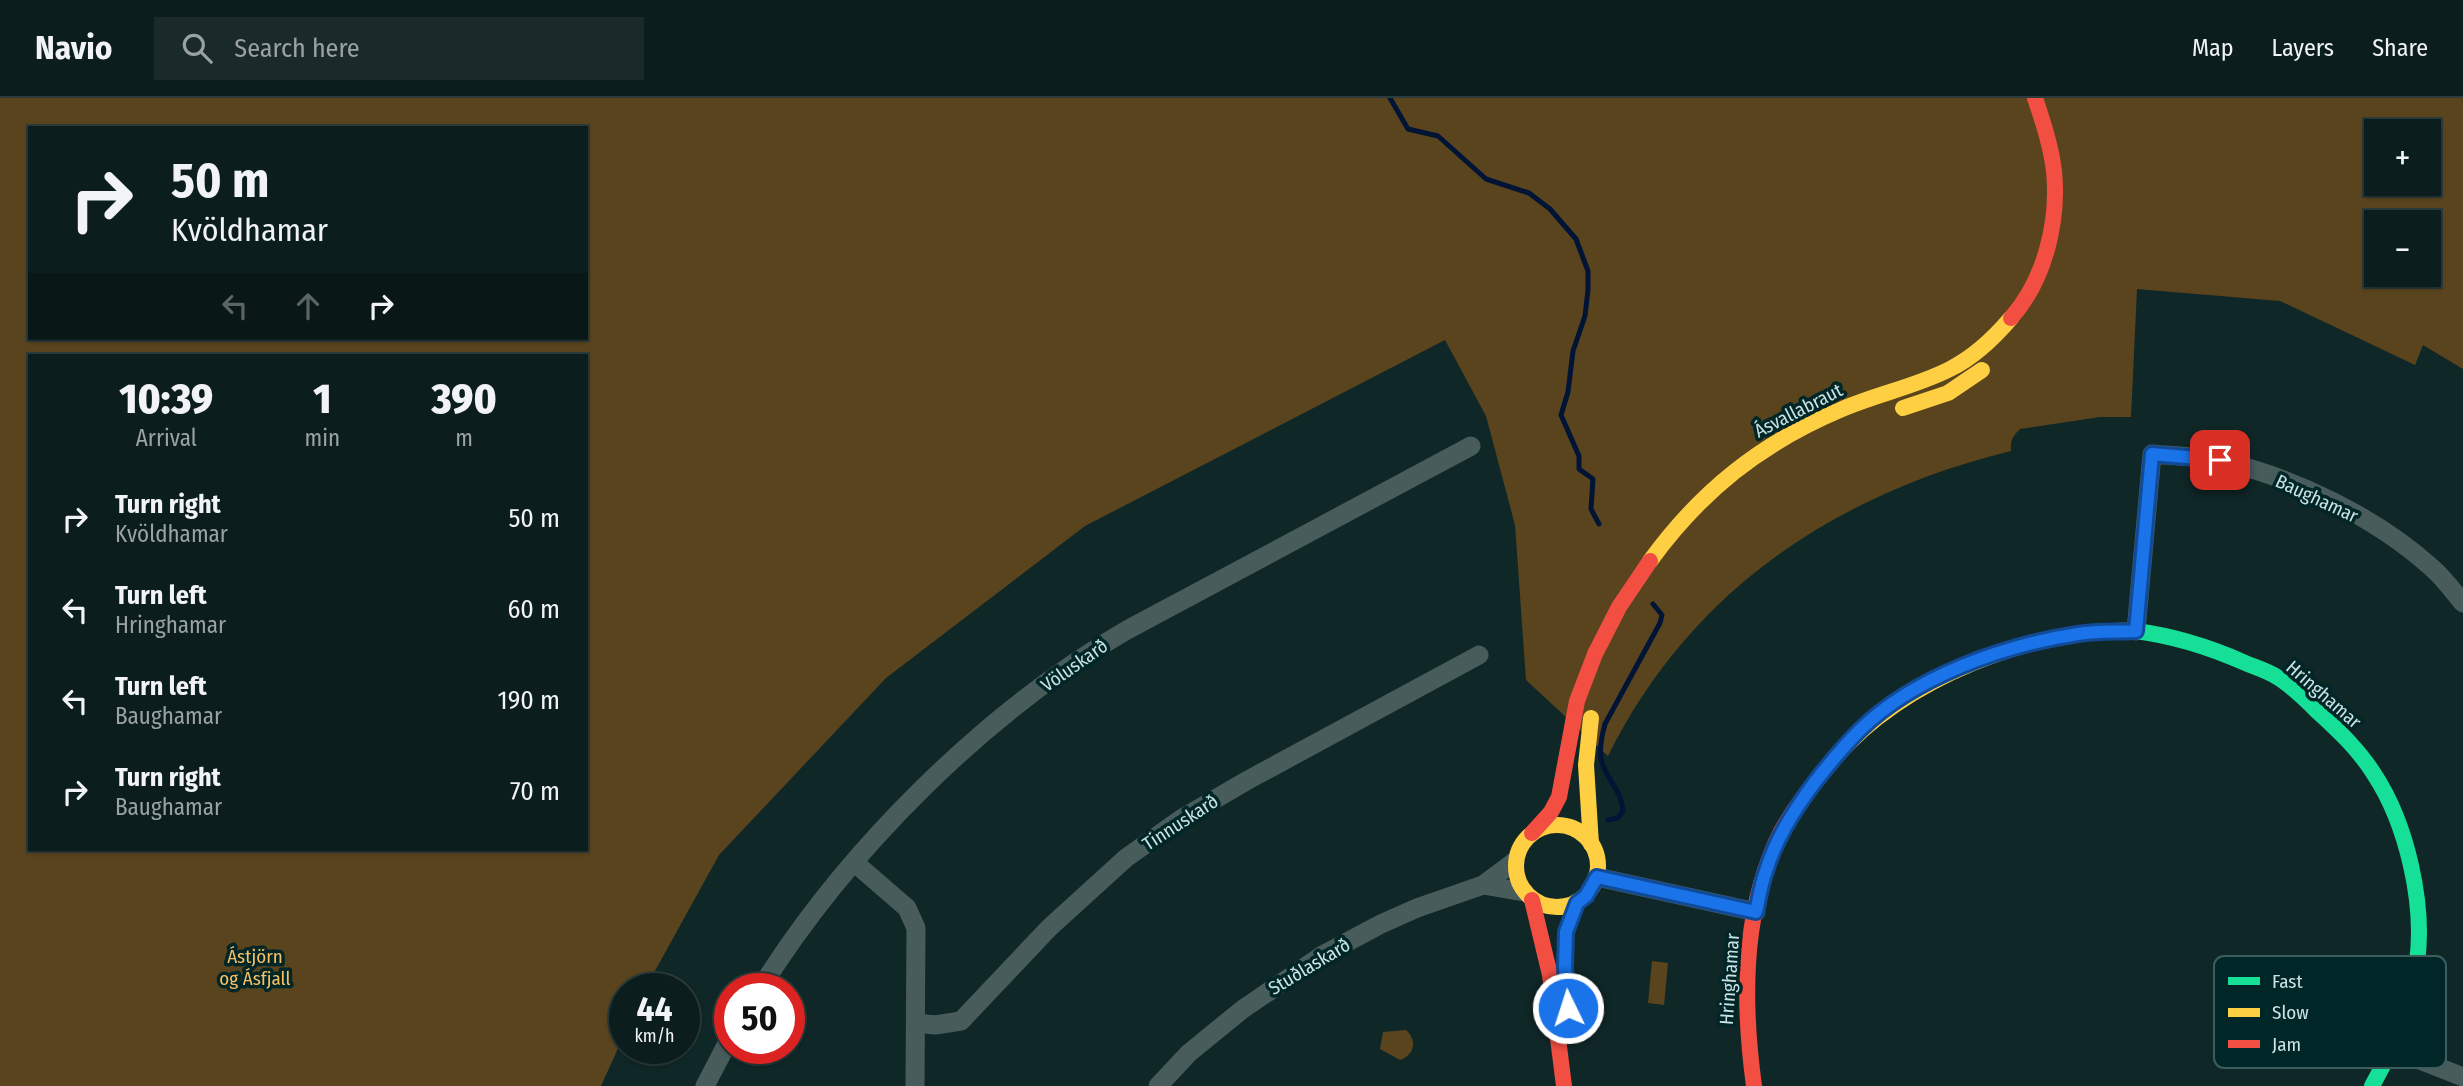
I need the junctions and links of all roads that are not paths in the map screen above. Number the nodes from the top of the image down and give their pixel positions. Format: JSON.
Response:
{"nodes":[{"id":1,"x":2035,"y":98,"type":"edge"},
{"id":2,"x":2071,"y":203,"type":"dead end"},
{"id":3,"x":2030,"y":320,"type":"dead end"},
{"id":4,"x":1997,"y":358,"type":"dead end"},
{"id":5,"x":1885,"y":413,"type":"dead end"},
{"id":6,"x":1471,"y":446,"type":"dead end"},
{"id":7,"x":1661,"y":573,"type":"dead end"},
{"id":8,"x":1641,"y":603,"type":"dead end"},
{"id":9,"x":2463,"y":603,"type":"edge"},
{"id":10,"x":1628,"y":625,"type":"dead end"},
{"id":11,"x":2136,"y":631,"type":"junction"},
{"id":12,"x":1479,"y":655,"type":"dead end"},
{"id":13,"x":1532,"y":833,"type":"junction"},
{"id":14,"x":1591,"y":844,"type":"junction"},
{"id":15,"x":1515,"y":861,"type":"junction"},
{"id":16,"x":855,"y":863,"type":"junction"},
{"id":17,"x":1597,"y":877,"type":"junction"},
{"id":18,"x":1483,"y":885,"type":"junction"},
{"id":19,"x":1528,"y":896,"type":"junction"},
{"id":20,"x":1577,"y":903,"type":"junction"},
{"id":21,"x":1756,"y":912,"type":"junction"},
{"id":22,"x":2417,"y":956,"type":"edge"},
{"id":23,"x":771,"y":973,"type":"edge"},
{"id":24,"x":916,"y":1023,"type":"junction"},
{"id":25,"x":716,"y":1064,"type":"edge"},
{"id":26,"x":2383,"y":1068,"type":"edge"},
{"id":27,"x":2440,"y":1068,"type":"edge"},
{"id":28,"x":2463,"y":1077,"type":"edge"},
{"id":29,"x":705,"y":1086,"type":"edge"},
{"id":30,"x":915,"y":1086,"type":"edge"},
{"id":31,"x":1158,"y":1086,"type":"edge"},
{"id":32,"x":1564,"y":1086,"type":"edge"},
{"id":33,"x":1579,"y":1086,"type":"edge"},
{"id":34,"x":1754,"y":1086,"type":"edge"},
{"id":35,"x":2372,"y":1086,"type":"edge"}],
"edges":[{"from":1,"to":13,"type":"main road","name":"Ásvallabraut"},
{"from":2,"to":3,"type":"main road"},
{"from":4,"to":5,"type":"main road"},
{"from":6,"to":16,"type":"street","name":"Völuskarð"},
{"from":7,"to":8,"type":"main road"},
{"from":9,"to":11,"type":"street","name":"Baughamar"},
{"from":10,"to":14,"type":"main road"},
{"from":11,"to":21,"type":"main road","name":"Hringhamar"},
{"from":11,"to":22,"type":"main road","name":"Hringhamar"},
{"from":12,"to":24,"type":"street","name":"Tinnuskarð"},
{"from":13,"to":14,"type":"main road"},
{"from":13,"to":15,"type":"main road"},
{"from":14,"to":17,"type":"main road"},
{"from":15,"to":18,"type":"street","name":"Stuðlaskarð"},
{"from":15,"to":19,"type":"main road"},
{"from":16,"to":23,"type":"street","name":"Völuskarð"},
{"from":16,"to":24,"type":"street"},
{"from":17,"to":20,"type":"main road"},
{"from":17,"to":21,"type":"street"},
{"from":18,"to":19,"type":"street","name":"Stuðlaskarð"},
{"from":18,"to":31,"type":"street","name":"Stuðlaskarð"},
{"from":19,"to":20,"type":"main road"},
{"from":19,"to":32,"type":"main road"},
{"from":20,"to":33,"type":"main road"},
{"from":21,"to":34,"type":"main road","name":"Hringhamar"},
{"from":24,"to":30,"type":"street"},
{"from":25,"to":29,"type":"street"},
{"from":26,"to":35,"type":"main road","name":"Hringhamar"},
{"from":27,"to":28,"type":"street"}]}
